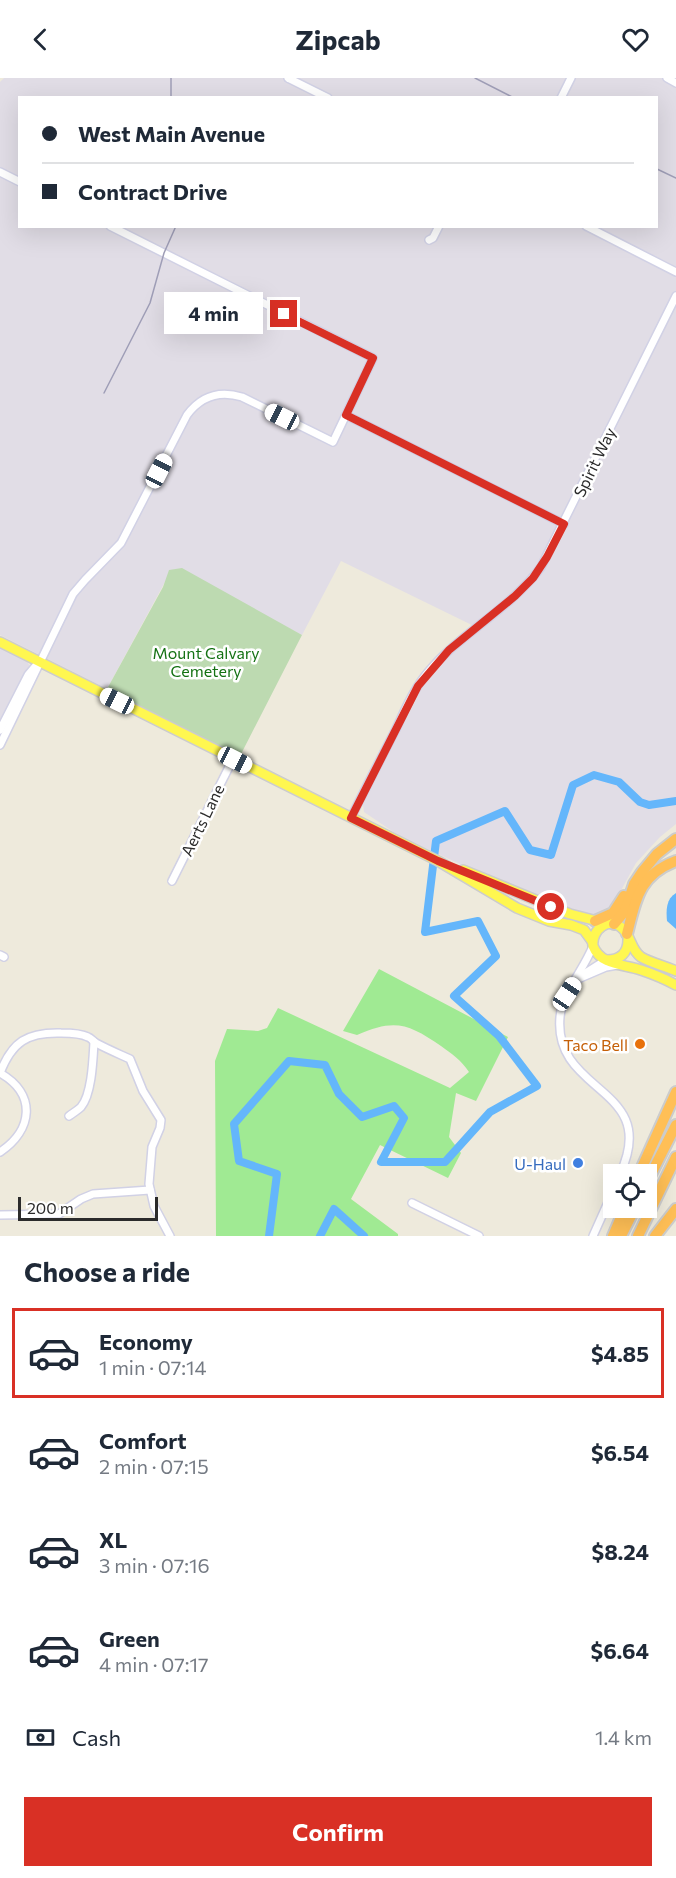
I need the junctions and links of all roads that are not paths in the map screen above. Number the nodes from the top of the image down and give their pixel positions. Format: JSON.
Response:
{"nodes":[{"id":1,"x":288,"y":78,"type":"edge"},
{"id":2,"x":572,"y":78,"type":"edge"},
{"id":3,"x":667,"y":78,"type":"edge"},
{"id":4,"x":676,"y":83,"type":"edge"},
{"id":5,"x":324,"y":96,"type":"edge"},
{"id":6,"x":562,"y":96,"type":"edge"},
{"id":7,"x":0,"y":172,"type":"edge"},
{"id":8,"x":18,"y":181,"type":"edge"},
{"id":9,"x":114,"y":228,"type":"edge"},
{"id":10,"x":438,"y":228,"type":"edge"},
{"id":11,"x":590,"y":228,"type":"edge"},
{"id":12,"x":429,"y":240,"type":"dead end"},
{"id":13,"x":676,"y":272,"type":"edge"},
{"id":14,"x":676,"y":296,"type":"edge"},
{"id":15,"x":346,"y":415,"type":"junction"},
{"id":16,"x":564,"y":524,"type":"junction"},
{"id":17,"x":0,"y":642,"type":"edge"},
{"id":18,"x":39,"y":662,"type":"junction"},
{"id":19,"x":0,"y":730,"type":"edge"},
{"id":20,"x":0,"y":745,"type":"edge"},
{"id":21,"x":233,"y":759,"type":"junction"},
{"id":22,"x":351,"y":818,"type":"junction"},
{"id":23,"x":676,"y":839,"type":"edge"},
{"id":24,"x":438,"y":861,"type":"junction"},
{"id":25,"x":676,"y":861,"type":"edge"},
{"id":26,"x":642,"y":872,"type":"junction"},
{"id":27,"x":172,"y":882,"type":"dead end"},
{"id":28,"x":595,"y":921,"type":"junction"},
{"id":29,"x":613,"y":924,"type":"junction"},
{"id":30,"x":628,"y":936,"type":"junction"},
{"id":31,"x":592,"y":944,"type":"junction"},
{"id":32,"x":607,"y":960,"type":"junction"},
{"id":33,"x":620,"y":965,"type":"junction"},
{"id":34,"x":676,"y":971,"type":"edge"},
{"id":35,"x":577,"y":980,"type":"junction"},
{"id":36,"x":676,"y":985,"type":"edge"},
{"id":37,"x":94,"y":1042,"type":"junction"},
{"id":38,"x":0,"y":1073,"type":"edge"},
{"id":39,"x":676,"y":1092,"type":"edge"},
{"id":40,"x":69,"y":1116,"type":"dead end"},
{"id":41,"x":676,"y":1125,"type":"edge"},
{"id":42,"x":0,"y":1152,"type":"edge"},
{"id":43,"x":676,"y":1158,"type":"edge"},
{"id":44,"x":624,"y":1164,"type":"edge"},
{"id":45,"x":644,"y":1164,"type":"edge"},
{"id":46,"x":656,"y":1164,"type":"edge"},
{"id":47,"x":150,"y":1190,"type":"junction"},
{"id":48,"x":412,"y":1203,"type":"dead end"},
{"id":49,"x":676,"y":1209,"type":"edge"},
{"id":50,"x":603,"y":1214,"type":"edge"},
{"id":51,"x":0,"y":1215,"type":"edge"},
{"id":52,"x":621,"y":1218,"type":"edge"},
{"id":53,"x":630,"y":1218,"type":"edge"},
{"id":54,"x":170,"y":1236,"type":"edge"},
{"id":55,"x":479,"y":1236,"type":"edge"},
{"id":56,"x":593,"y":1236,"type":"edge"},
{"id":57,"x":613,"y":1236,"type":"edge"},
{"id":58,"x":621,"y":1236,"type":"edge"},
{"id":59,"x":638,"y":1236,"type":"edge"},
{"id":60,"x":655,"y":1236,"type":"edge"}],
"edges":[{"from":1,"to":5,"type":"street"},
{"from":2,"to":6,"type":"street"},
{"from":3,"to":4,"type":"street"},
{"from":7,"to":8,"type":"street"},
{"from":9,"to":15,"type":"street"},
{"from":10,"to":12,"type":"street"},
{"from":11,"to":13,"type":"street"},
{"from":14,"to":16,"type":"street","name":"Spirit Way"},
{"from":15,"to":16,"type":"street"},
{"from":15,"to":18,"type":"street"},
{"from":16,"to":22,"type":"street","name":"Spirit Way"},
{"from":17,"to":18,"type":"main road"},
{"from":18,"to":19,"type":"street"},
{"from":18,"to":20,"type":"street"},
{"from":18,"to":21,"type":"main road"},
{"from":21,"to":22,"type":"main road"},
{"from":21,"to":27,"type":"street","name":"Aerts Lane"},
{"from":22,"to":24,"type":"main road"},
{"from":23,"to":26,"type":"highway"},
{"from":24,"to":28,"type":"main road"},
{"from":24,"to":31,"type":"main road"},
{"from":25,"to":30,"type":"highway"},
{"from":26,"to":28,"type":"highway"},
{"from":26,"to":29,"type":"highway"},
{"from":28,"to":29,"type":"main road"},
{"from":29,"to":30,"type":"main road"},
{"from":29,"to":31,"type":"main road"},
{"from":30,"to":32,"type":"main road"},
{"from":30,"to":34,"type":"main road"},
{"from":31,"to":32,"type":"main road"},
{"from":31,"to":35,"type":"street"},
{"from":32,"to":33,"type":"main road"},
{"from":32,"to":35,"type":"street"},
{"from":33,"to":35,"type":"street"},
{"from":33,"to":36,"type":"main road"},
{"from":35,"to":44,"type":"street"},
{"from":37,"to":38,"type":"street"},
{"from":37,"to":40,"type":"street"},
{"from":37,"to":47,"type":"street"},
{"from":38,"to":42,"type":"street"},
{"from":39,"to":45,"type":"highway"},
{"from":41,"to":46,"type":"highway"},
{"from":43,"to":59,"type":"highway"},
{"from":47,"to":51,"type":"street"},
{"from":47,"to":54,"type":"street"},
{"from":48,"to":55,"type":"street"},
{"from":49,"to":60,"type":"highway"},
{"from":50,"to":56,"type":"street"},
{"from":52,"to":57,"type":"highway"},
{"from":53,"to":58,"type":"highway"}]}
